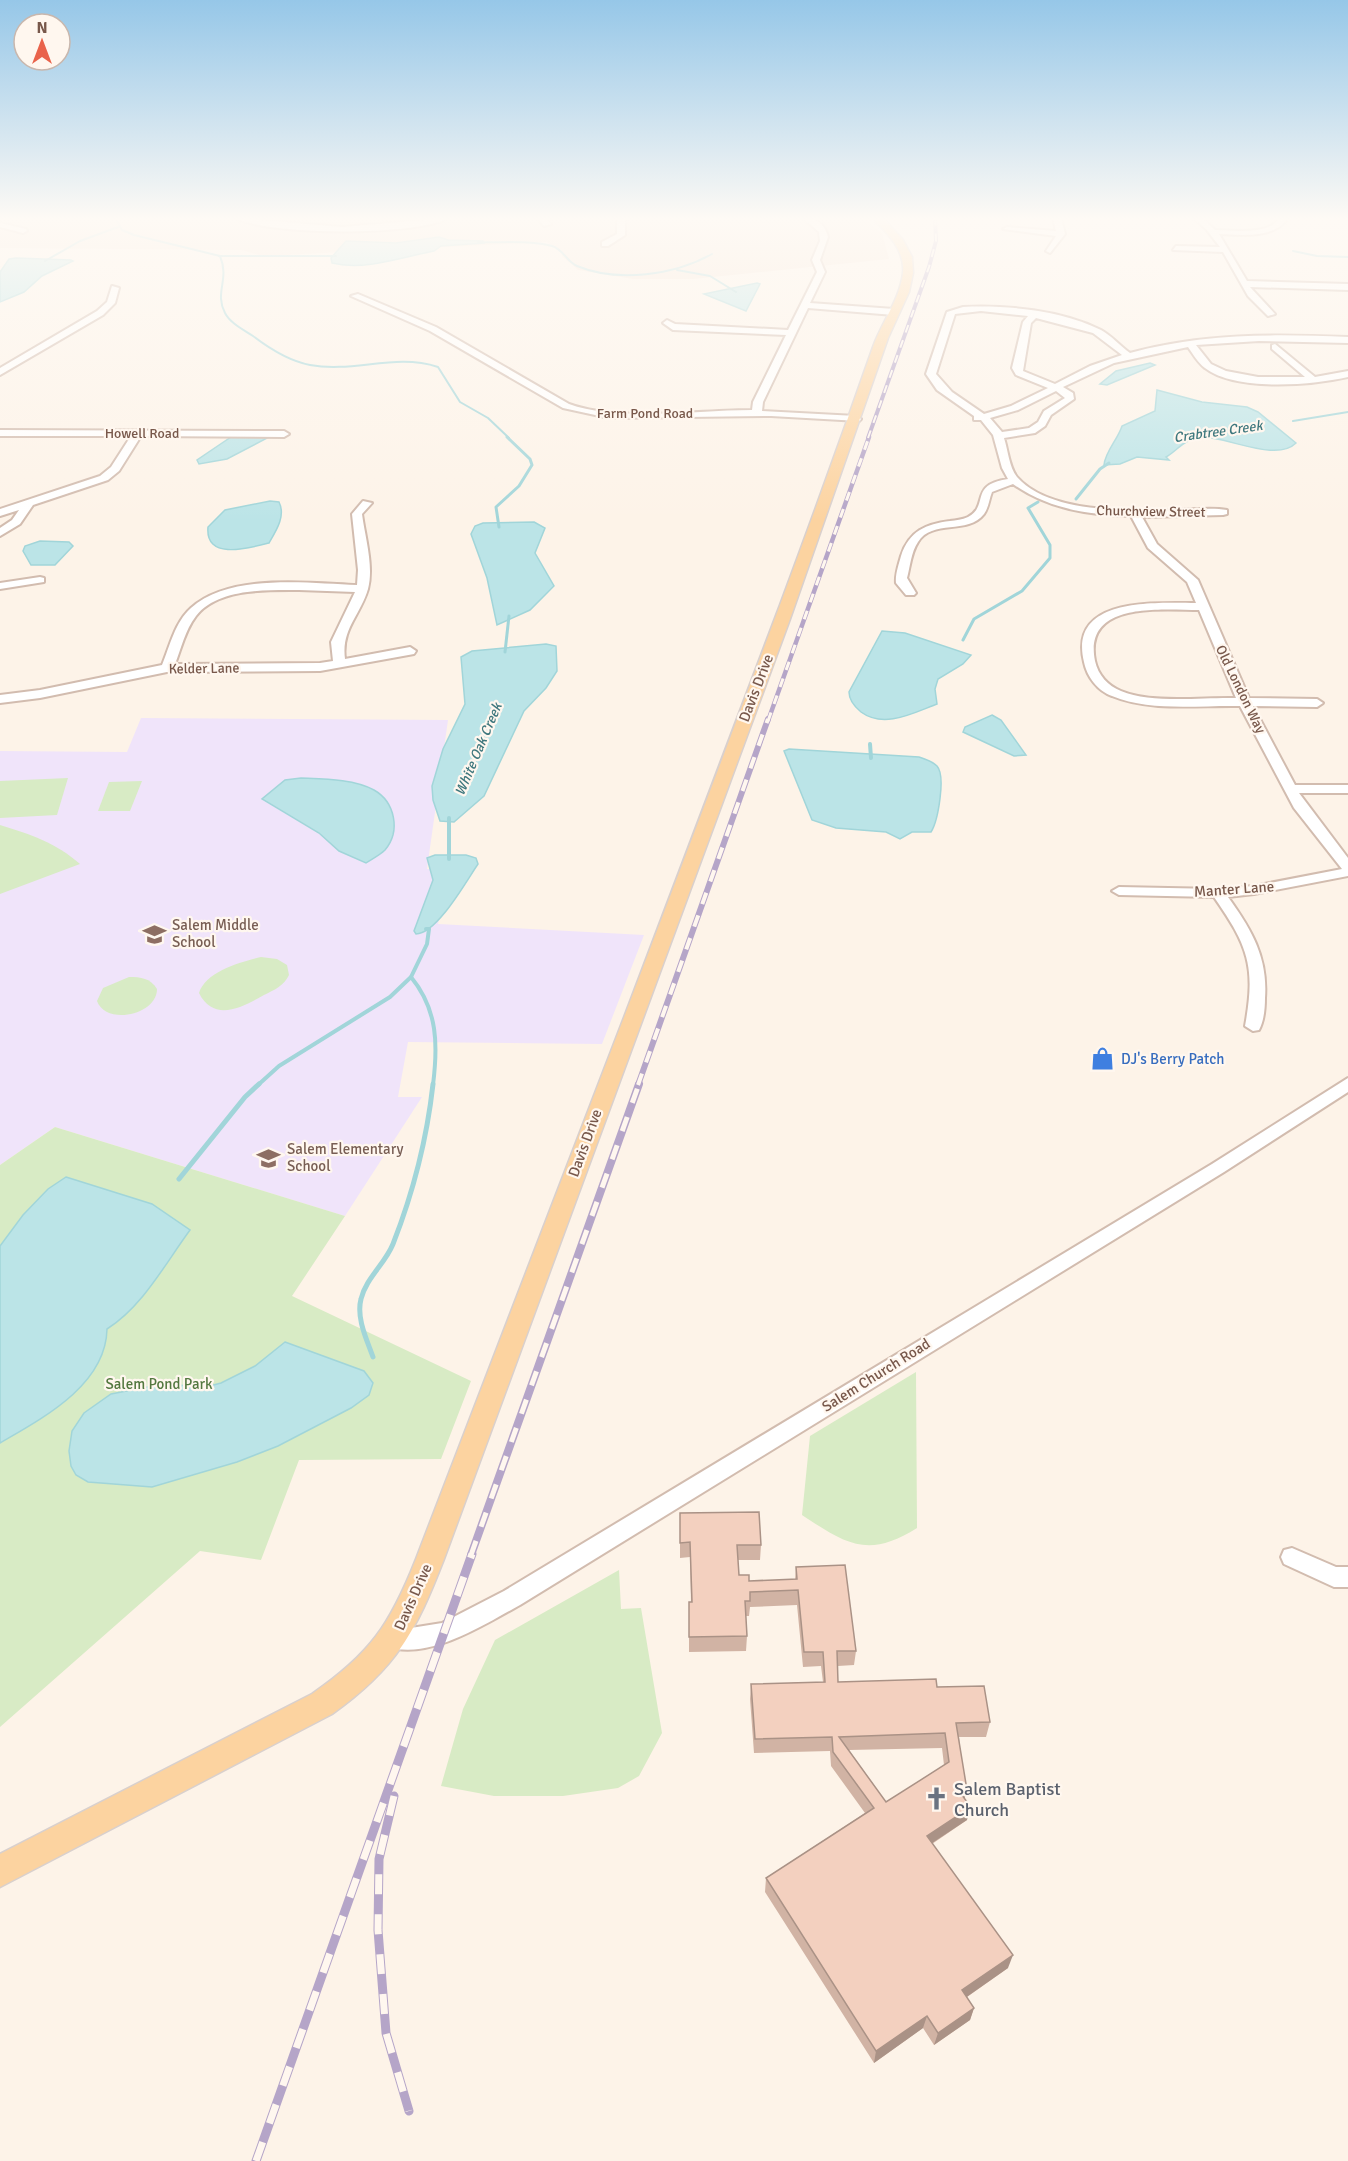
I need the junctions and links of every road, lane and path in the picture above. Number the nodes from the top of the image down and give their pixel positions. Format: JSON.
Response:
{"nodes":[{"id":1,"x":90,"y":319,"type":"edge"},
{"id":2,"x":409,"y":319,"type":"edge"},
{"id":3,"x":799,"y":319,"type":"edge"},
{"id":4,"x":891,"y":319,"type":"edge"},
{"id":5,"x":948,"y":319,"type":"edge"},
{"id":6,"x":1031,"y":319,"type":"edge"},
{"id":7,"x":1046,"y":319,"type":"edge"},
{"id":8,"x":667,"y":323,"type":"dead end"},
{"id":9,"x":792,"y":333,"type":"junction"},
{"id":10,"x":1348,"y":340,"type":"edge"},
{"id":11,"x":1190,"y":344,"type":"junction"},
{"id":12,"x":1275,"y":347,"type":"dead end"},
{"id":13,"x":1129,"y":356,"type":"junction"},
{"id":14,"x":0,"y":372,"type":"edge"},
{"id":15,"x":1348,"y":374,"type":"edge"},
{"id":16,"x":1311,"y":378,"type":"junction"},
{"id":17,"x":1055,"y":388,"type":"junction"},
{"id":18,"x":758,"y":413,"type":"junction"},
{"id":19,"x":983,"y":418,"type":"junction"},
{"id":20,"x":856,"y":419,"type":"junction"},
{"id":21,"x":967,"y":420,"type":"dead end"},
{"id":22,"x":0,"y":433,"type":"edge"},
{"id":23,"x":138,"y":433,"type":"junction"},
{"id":24,"x":284,"y":434,"type":"dead end"},
{"id":25,"x":997,"y":436,"type":"junction"},
{"id":26,"x":1015,"y":481,"type":"junction"},
{"id":27,"x":367,"y":503,"type":"dead end"},
{"id":28,"x":29,"y":504,"type":"junction"},
{"id":29,"x":1223,"y":512,"type":"dead end"},
{"id":30,"x":0,"y":513,"type":"edge"},
{"id":31,"x":1135,"y":514,"type":"junction"},
{"id":32,"x":0,"y":533,"type":"edge"},
{"id":33,"x":40,"y":580,"type":"dead end"},
{"id":34,"x":0,"y":586,"type":"edge"},
{"id":35,"x":362,"y":589,"type":"junction"},
{"id":36,"x":910,"y":593,"type":"dead end"},
{"id":37,"x":1202,"y":607,"type":"junction"},
{"id":38,"x":410,"y":651,"type":"dead end"},
{"id":39,"x":340,"y":664,"type":"junction"},
{"id":40,"x":167,"y":668,"type":"junction"},
{"id":41,"x":0,"y":699,"type":"edge"},
{"id":42,"x":1244,"y":702,"type":"junction"},
{"id":43,"x":1317,"y":703,"type":"dead end"},
{"id":44,"x":1290,"y":789,"type":"junction"},
{"id":45,"x":1348,"y":789,"type":"edge"},
{"id":46,"x":1348,"y":867,"type":"edge"},
{"id":47,"x":1348,"y":872,"type":"edge"},
{"id":48,"x":1119,"y":891,"type":"dead end"},
{"id":49,"x":1218,"y":893,"type":"junction"},
{"id":50,"x":1253,"y":1026,"type":"dead end"},
{"id":51,"x":1348,"y":1084,"type":"edge"},
{"id":52,"x":1292,"y":1557,"type":"dead end"},
{"id":53,"x":1348,"y":1577,"type":"edge"},
{"id":54,"x":394,"y":1639,"type":"junction"},
{"id":55,"x":0,"y":1872,"type":"edge"}],
"edges":[{"from":1,"to":14,"type":"street"},
{"from":2,"to":18,"type":"street","name":"Farm Pond Road"},
{"from":3,"to":9,"type":"street"},
{"from":4,"to":20,"type":"main road","name":"Davis Drive"},
{"from":5,"to":19,"type":"street"},
{"from":6,"to":17,"type":"street"},
{"from":7,"to":13,"type":"street"},
{"from":8,"to":9,"type":"street"},
{"from":9,"to":18,"type":"street"},
{"from":10,"to":11,"type":"street"},
{"from":11,"to":13,"type":"street"},
{"from":11,"to":16,"type":"street"},
{"from":12,"to":16,"type":"street"},
{"from":13,"to":17,"type":"street"},
{"from":15,"to":16,"type":"street"},
{"from":17,"to":19,"type":"street"},
{"from":17,"to":25,"type":"street"},
{"from":18,"to":20,"type":"street","name":"Farm Pond Road"},
{"from":19,"to":21,"type":"street"},
{"from":19,"to":25,"type":"street"},
{"from":20,"to":54,"type":"main road","name":"Davis Drive"},
{"from":22,"to":23,"type":"street","name":"Howell Road"},
{"from":23,"to":24,"type":"street","name":"Howell Road"},
{"from":23,"to":28,"type":"street"},
{"from":25,"to":26,"type":"street"},
{"from":26,"to":31,"type":"street","name":"Churchview Street"},
{"from":26,"to":36,"type":"street"},
{"from":27,"to":35,"type":"street"},
{"from":28,"to":30,"type":"street"},
{"from":28,"to":32,"type":"street"},
{"from":29,"to":31,"type":"street","name":"Churchview Street"},
{"from":31,"to":37,"type":"street","name":"Old London Way"},
{"from":33,"to":34,"type":"street"},
{"from":35,"to":39,"type":"street"},
{"from":35,"to":40,"type":"street"},
{"from":37,"to":42,"type":"street","name":"Old London Way"},
{"from":37,"to":42,"type":"street"},
{"from":38,"to":39,"type":"street","name":"Kelder Lane"},
{"from":39,"to":40,"type":"street","name":"Kelder Lane"},
{"from":40,"to":41,"type":"street","name":"Kelder Lane"},
{"from":42,"to":43,"type":"street"},
{"from":42,"to":44,"type":"street","name":"Old London Way"},
{"from":44,"to":45,"type":"street"},
{"from":44,"to":46,"type":"street","name":"Old London Way"},
{"from":47,"to":49,"type":"street","name":"Manter Lane"},
{"from":48,"to":49,"type":"street","name":"Manter Lane"},
{"from":49,"to":50,"type":"street"},
{"from":51,"to":54,"type":"street","name":"Salem Church Road"},
{"from":52,"to":53,"type":"street"},
{"from":54,"to":55,"type":"main road","name":"Davis Drive"}]}
